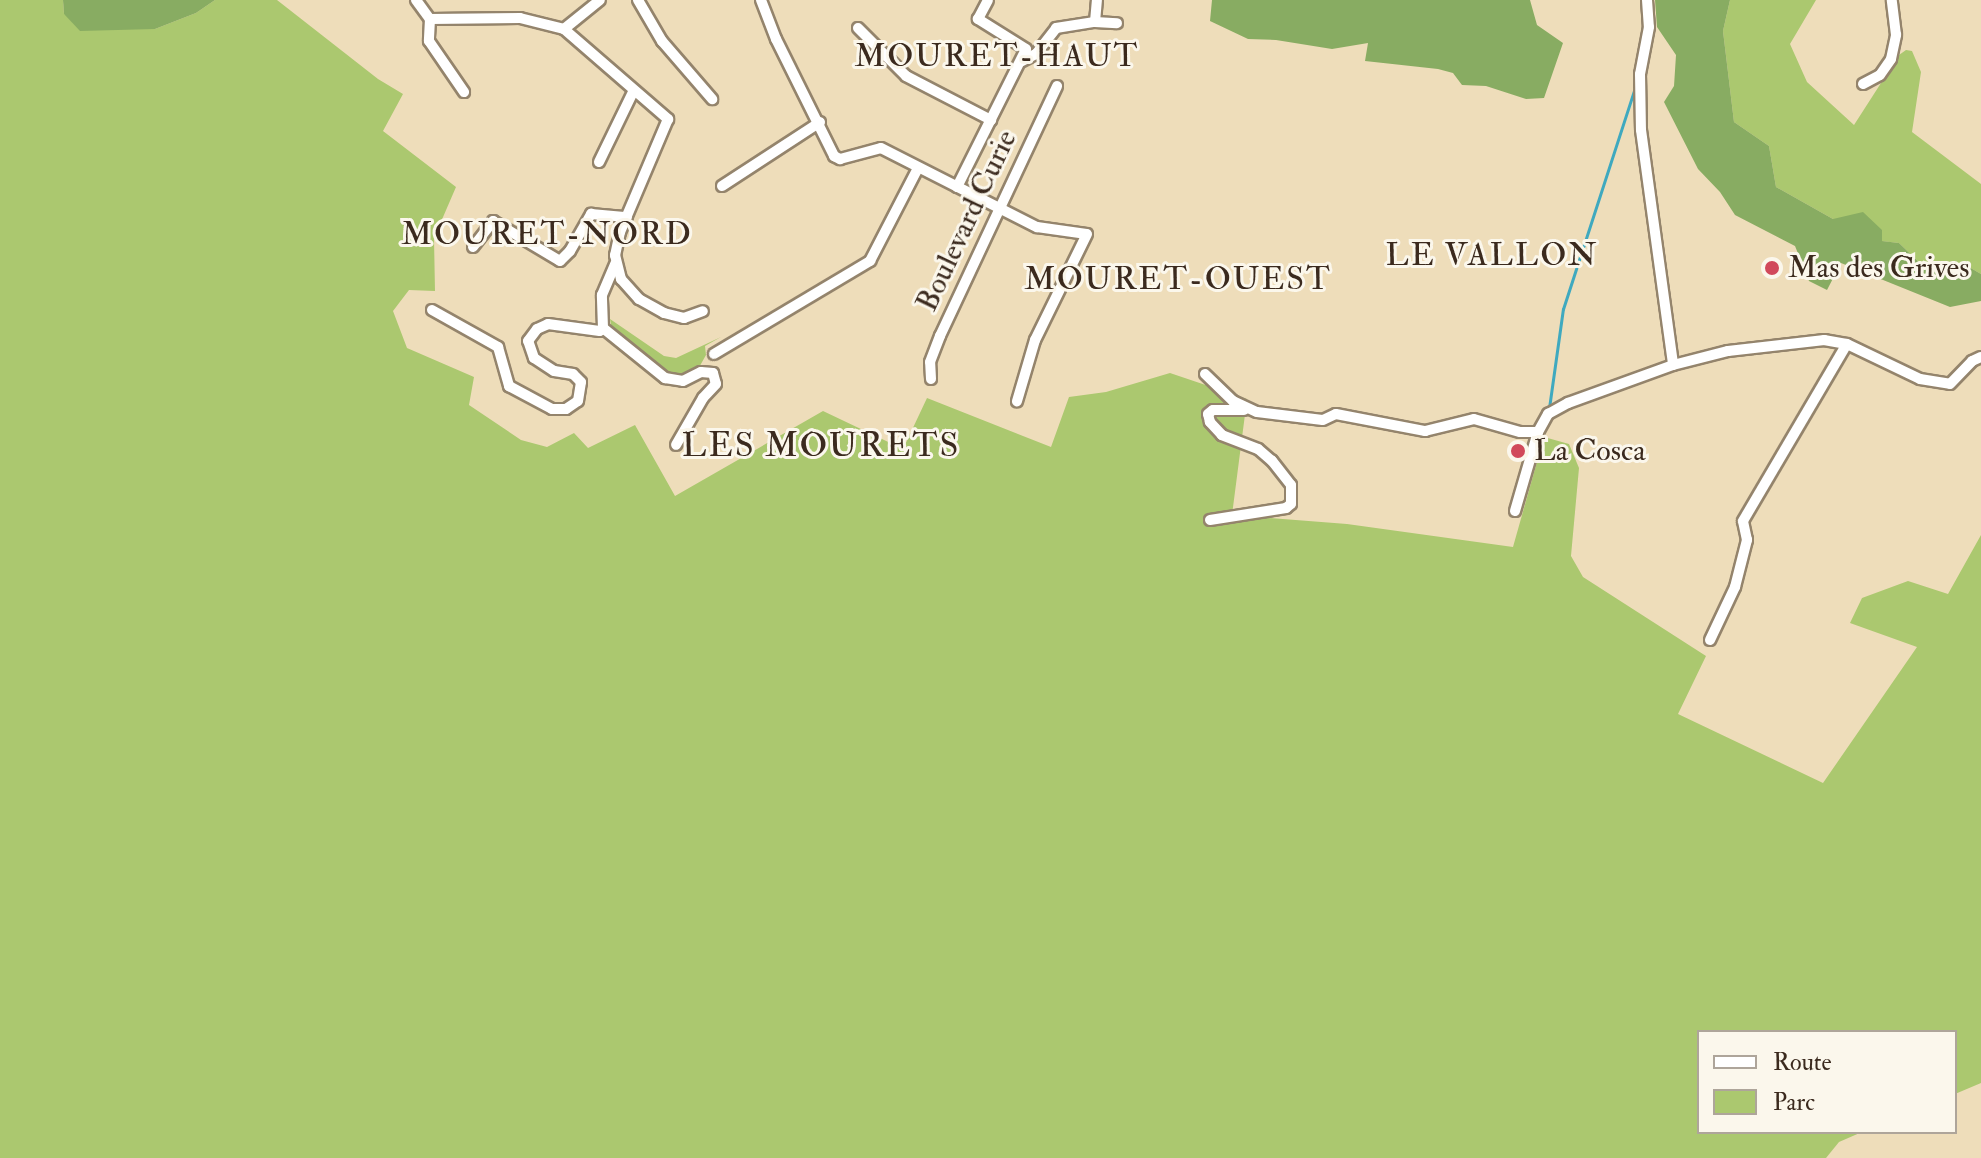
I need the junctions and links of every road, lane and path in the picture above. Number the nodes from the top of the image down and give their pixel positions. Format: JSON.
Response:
{"nodes":[{"id":1,"x":416,"y":0,"type":"edge"},
{"id":2,"x":600,"y":0,"type":"edge"},
{"id":3,"x":638,"y":0,"type":"edge"},
{"id":4,"x":761,"y":0,"type":"edge"},
{"id":5,"x":988,"y":0,"type":"edge"},
{"id":6,"x":1097,"y":0,"type":"edge"},
{"id":7,"x":1647,"y":0,"type":"edge"},
{"id":8,"x":1892,"y":0,"type":"edge"},
{"id":9,"x":430,"y":19,"type":"junction"},
{"id":10,"x":1095,"y":22,"type":"junction"},
{"id":11,"x":1117,"y":23,"type":"dead end"},
{"id":12,"x":858,"y":28,"type":"dead end"},
{"id":13,"x":564,"y":29,"type":"junction"},
{"id":14,"x":1022,"y":61,"type":"junction"},
{"id":15,"x":1863,"y":84,"type":"dead end"},
{"id":16,"x":1057,"y":86,"type":"dead end"},
{"id":17,"x":464,"y":92,"type":"dead end"},
{"id":18,"x":633,"y":92,"type":"junction"},
{"id":19,"x":712,"y":99,"type":"dead end"},
{"id":20,"x":991,"y":120,"type":"junction"},
{"id":21,"x":820,"y":122,"type":"junction"},
{"id":22,"x":599,"y":162,"type":"dead end"},
{"id":23,"x":918,"y":168,"type":"junction"},
{"id":24,"x":722,"y":186,"type":"dead end"},
{"id":25,"x":957,"y":187,"type":"junction"},
{"id":26,"x":999,"y":207,"type":"junction"},
{"id":27,"x":627,"y":217,"type":"junction"},
{"id":28,"x":473,"y":247,"type":"dead end"},
{"id":29,"x":615,"y":264,"type":"junction"},
{"id":30,"x":432,"y":310,"type":"dead end"},
{"id":31,"x":703,"y":311,"type":"dead end"},
{"id":32,"x":603,"y":328,"type":"junction"},
{"id":33,"x":1847,"y":344,"type":"junction"},
{"id":34,"x":714,"y":354,"type":"dead end"},
{"id":35,"x":1981,"y":357,"type":"edge"},
{"id":36,"x":1673,"y":365,"type":"junction"},
{"id":37,"x":1205,"y":374,"type":"dead end"},
{"id":38,"x":931,"y":379,"type":"dead end"},
{"id":39,"x":1017,"y":401,"type":"dead end"},
{"id":40,"x":1257,"y":412,"type":"junction"},
{"id":41,"x":1538,"y":432,"type":"junction"},
{"id":42,"x":676,"y":445,"type":"dead end"},
{"id":43,"x":1515,"y":511,"type":"dead end"},
{"id":44,"x":1210,"y":520,"type":"dead end"},
{"id":45,"x":1710,"y":640,"type":"dead end"}],
"edges":[{"from":1,"to":9,"type":"street"},
{"from":2,"to":13,"type":"street"},
{"from":3,"to":19,"type":"street"},
{"from":4,"to":21,"type":"street"},
{"from":5,"to":14,"type":"street"},
{"from":6,"to":10,"type":"street"},
{"from":7,"to":36,"type":"street"},
{"from":8,"to":15,"type":"street"},
{"from":9,"to":13,"type":"street"},
{"from":9,"to":17,"type":"street"},
{"from":10,"to":11,"type":"street"},
{"from":10,"to":14,"type":"street"},
{"from":12,"to":20,"type":"street"},
{"from":13,"to":18,"type":"street"},
{"from":14,"to":20,"type":"street"},
{"from":16,"to":26,"type":"street","name":"Boulevard Curie"},
{"from":18,"to":22,"type":"street"},
{"from":18,"to":27,"type":"street"},
{"from":20,"to":25,"type":"street"},
{"from":21,"to":23,"type":"street"},
{"from":21,"to":24,"type":"street"},
{"from":23,"to":25,"type":"street"},
{"from":23,"to":34,"type":"street"},
{"from":25,"to":26,"type":"street"},
{"from":26,"to":38,"type":"street","name":"Boulevard Curie"},
{"from":26,"to":39,"type":"street"},
{"from":27,"to":28,"type":"street"},
{"from":27,"to":29,"type":"street"},
{"from":29,"to":31,"type":"street"},
{"from":29,"to":32,"type":"street"},
{"from":30,"to":32,"type":"street"},
{"from":32,"to":42,"type":"street"},
{"from":33,"to":35,"type":"street"},
{"from":33,"to":36,"type":"street"},
{"from":33,"to":45,"type":"street"},
{"from":36,"to":41,"type":"street"},
{"from":37,"to":40,"type":"street"},
{"from":40,"to":41,"type":"street"},
{"from":40,"to":44,"type":"street"},
{"from":41,"to":43,"type":"street"}]}
